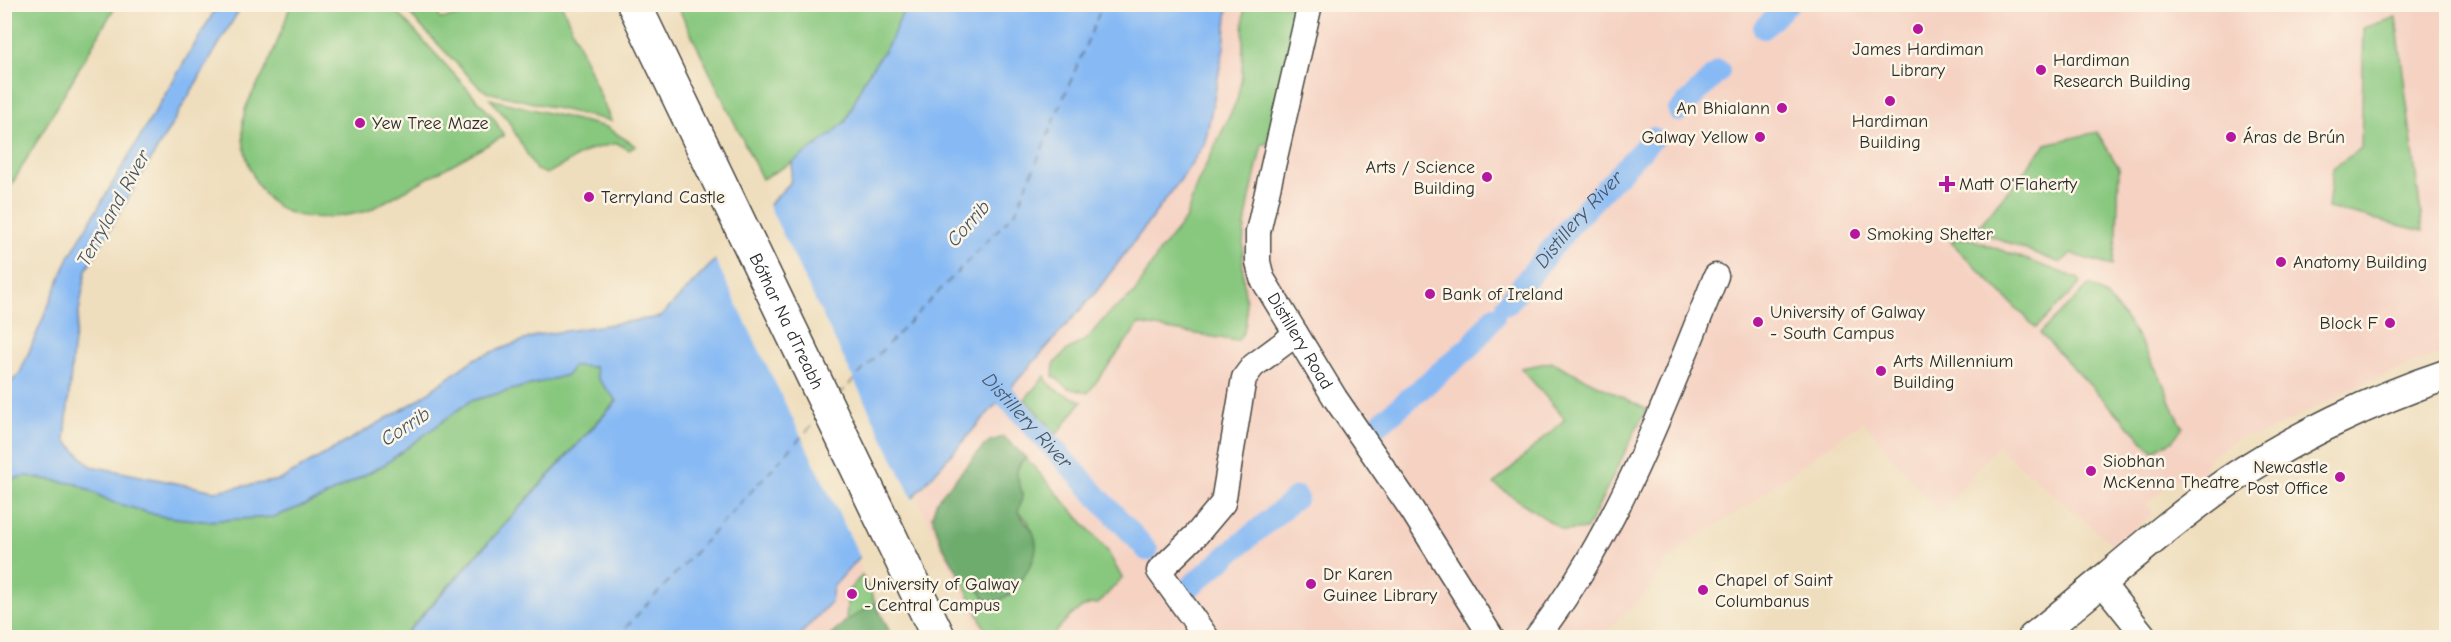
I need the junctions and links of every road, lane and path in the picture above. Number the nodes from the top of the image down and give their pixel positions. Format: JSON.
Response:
{"nodes":[{"id":1,"x":634,"y":4,"type":"edge"},
{"id":2,"x":1310,"y":4,"type":"edge"},
{"id":3,"x":1716,"y":276,"type":"dead end"},
{"id":4,"x":1296,"y":334,"type":"junction"},
{"id":5,"x":2446,"y":375,"type":"edge"},
{"id":6,"x":2102,"y":584,"type":"junction"},
{"id":7,"x":939,"y":638,"type":"edge"},
{"id":8,"x":1207,"y":638,"type":"edge"},
{"id":9,"x":1492,"y":638,"type":"edge"},
{"id":10,"x":1536,"y":638,"type":"edge"},
{"id":11,"x":2033,"y":638,"type":"edge"},
{"id":12,"x":2146,"y":638,"type":"edge"}],
"edges":[{"from":1,"to":7,"type":"highway","name":"Bóthar Na dTreabh"},
{"from":2,"to":4,"type":"street","name":"Distillery Road"},
{"from":3,"to":10,"type":"street"},
{"from":4,"to":8,"type":"street"},
{"from":4,"to":9,"type":"street","name":"Distillery Road"},
{"from":5,"to":6,"type":"main road"},
{"from":6,"to":11,"type":"main road"},
{"from":6,"to":12,"type":"street"}]}
